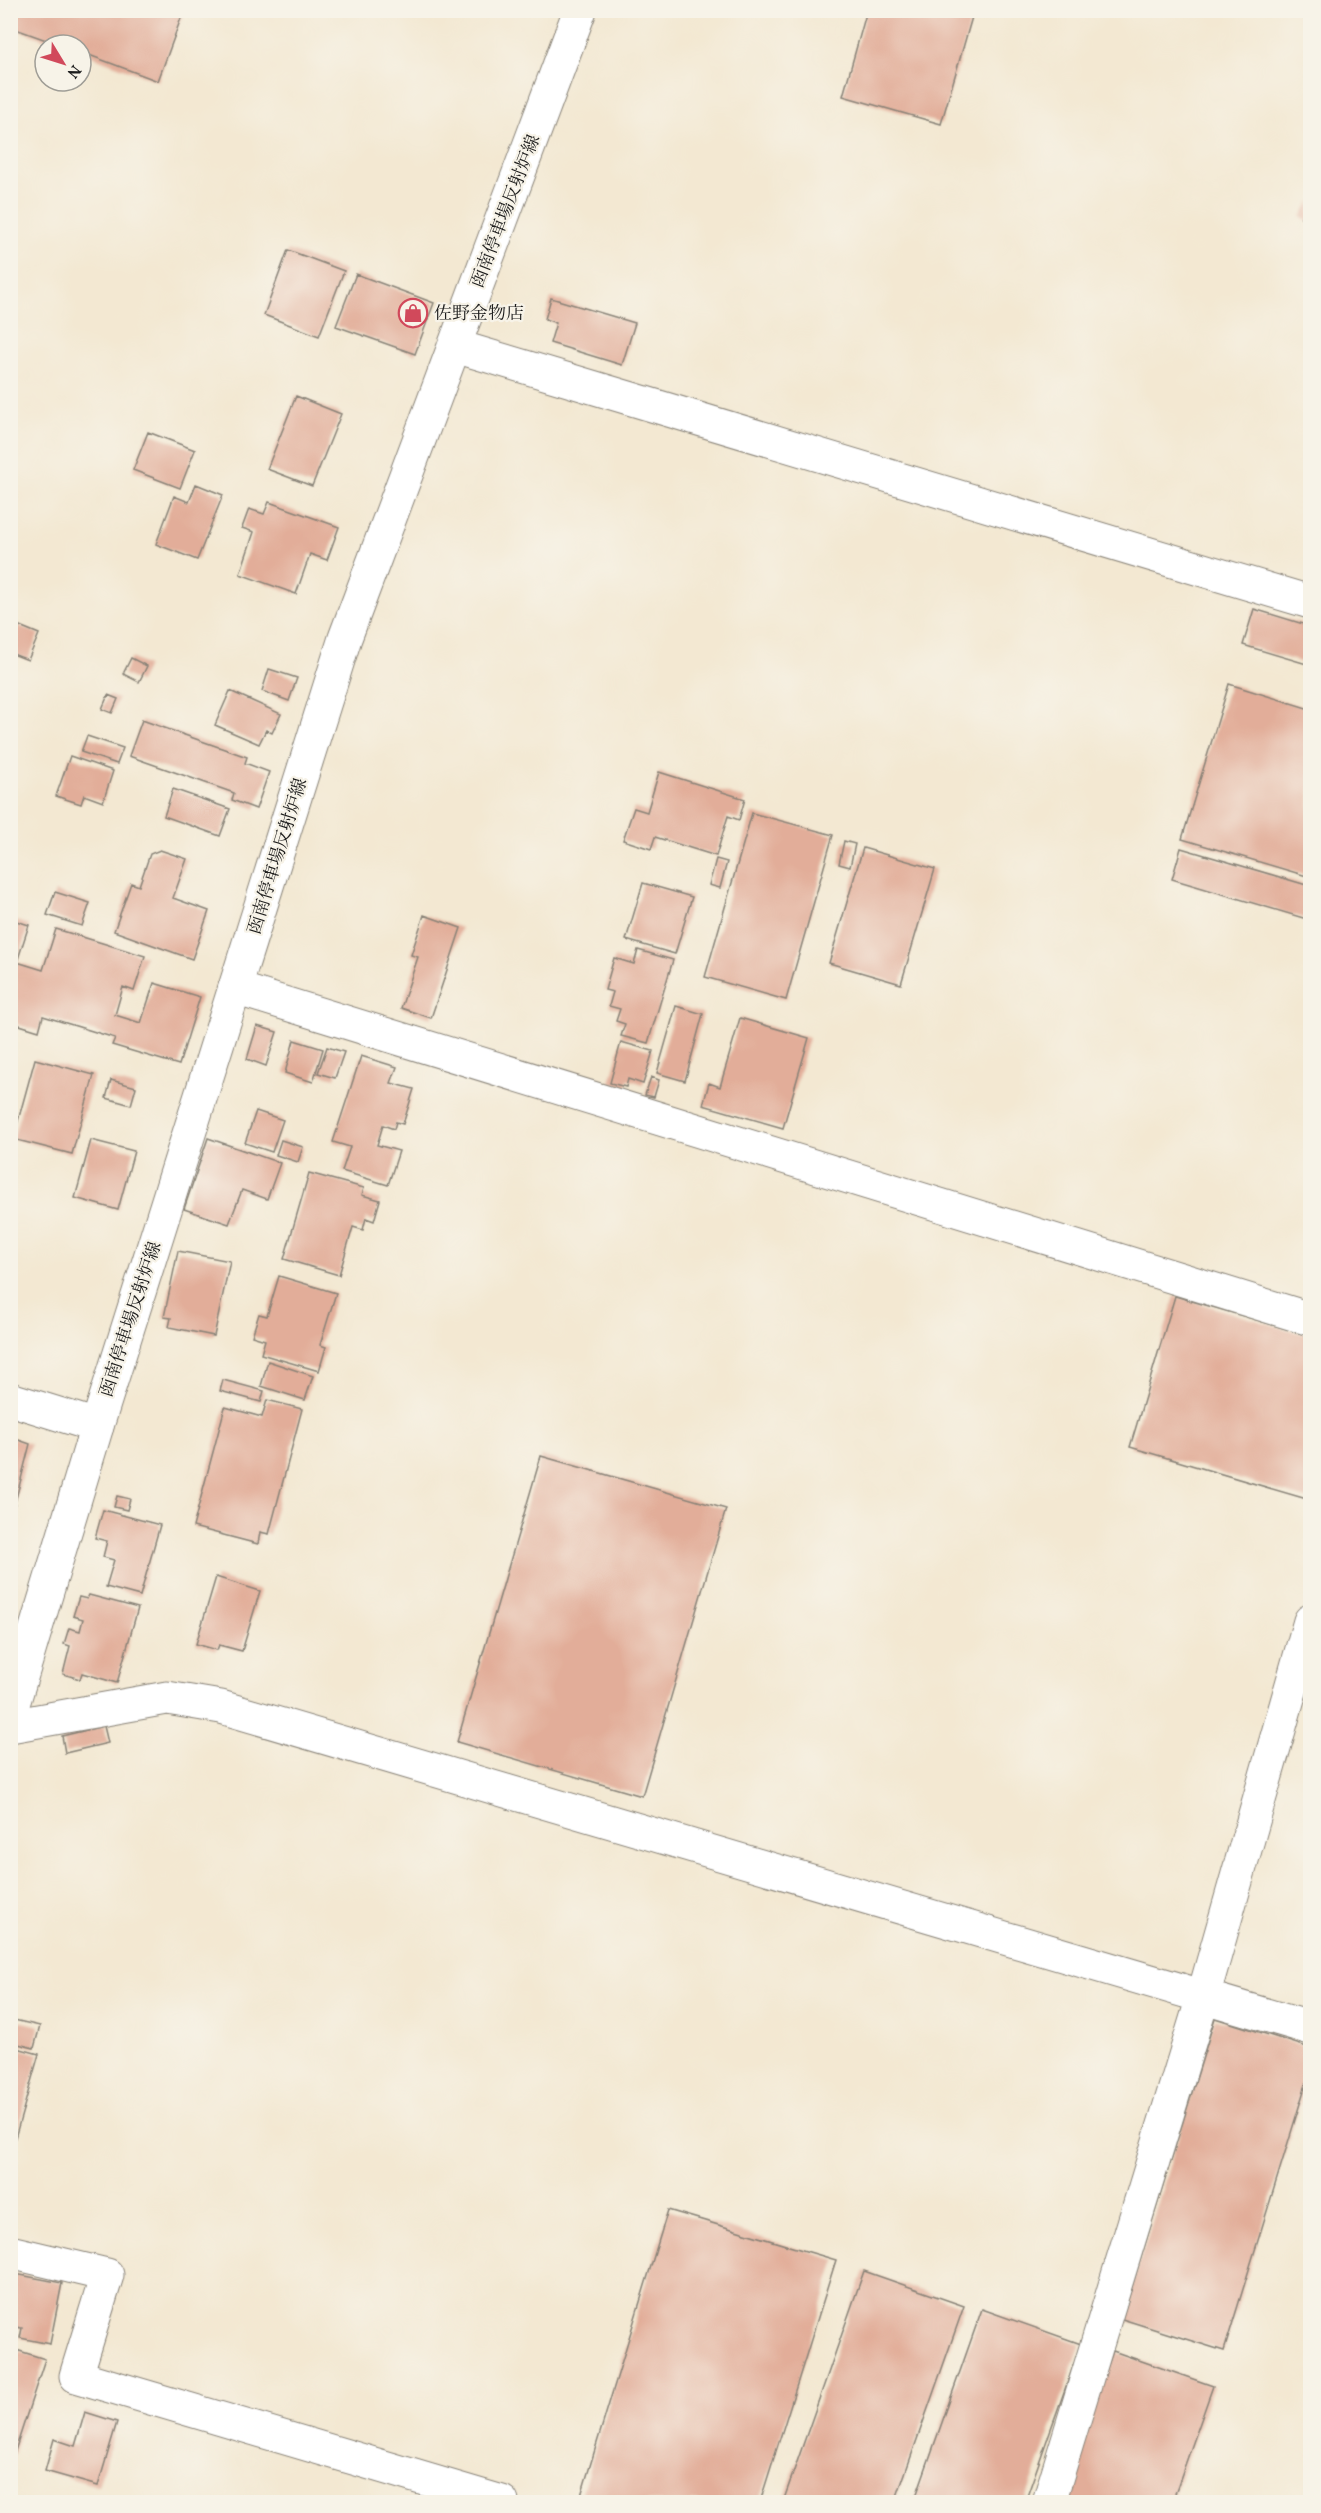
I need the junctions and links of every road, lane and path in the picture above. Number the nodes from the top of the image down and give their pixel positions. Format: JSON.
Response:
{"nodes":[{"id":1,"x":580,"y":10,"type":"edge"},
{"id":2,"x":455,"y":346,"type":"junction"},
{"id":3,"x":1311,"y":602,"type":"edge"},
{"id":4,"x":235,"y":988,"type":"junction"},
{"id":5,"x":1311,"y":1319,"type":"edge"},
{"id":6,"x":10,"y":1399,"type":"edge"},
{"id":7,"x":97,"y":1426,"type":"junction"},
{"id":8,"x":1311,"y":1621,"type":"edge"},
{"id":9,"x":10,"y":1714,"type":"edge"},
{"id":10,"x":10,"y":1726,"type":"edge"},
{"id":11,"x":1203,"y":1997,"type":"junction"},
{"id":12,"x":1311,"y":2028,"type":"edge"},
{"id":13,"x":10,"y":2252,"type":"edge"},
{"id":14,"x":502,"y":2502,"type":"edge"},
{"id":15,"x":1049,"y":2502,"type":"edge"}],
"edges":[{"from":1,"to":2,"type":"street","name":"函南停車場反射炉線"},
{"from":2,"to":3,"type":"street"},
{"from":2,"to":4,"type":"street","name":"函南停車場反射炉線"},
{"from":4,"to":5,"type":"street"},
{"from":4,"to":7,"type":"street","name":"函南停車場反射炉線"},
{"from":6,"to":7,"type":"street"},
{"from":7,"to":9,"type":"street","name":"函南停車場反射炉線"},
{"from":8,"to":11,"type":"street"},
{"from":10,"to":11,"type":"street"},
{"from":11,"to":12,"type":"street"},
{"from":11,"to":15,"type":"street"},
{"from":13,"to":14,"type":"street"}]}
